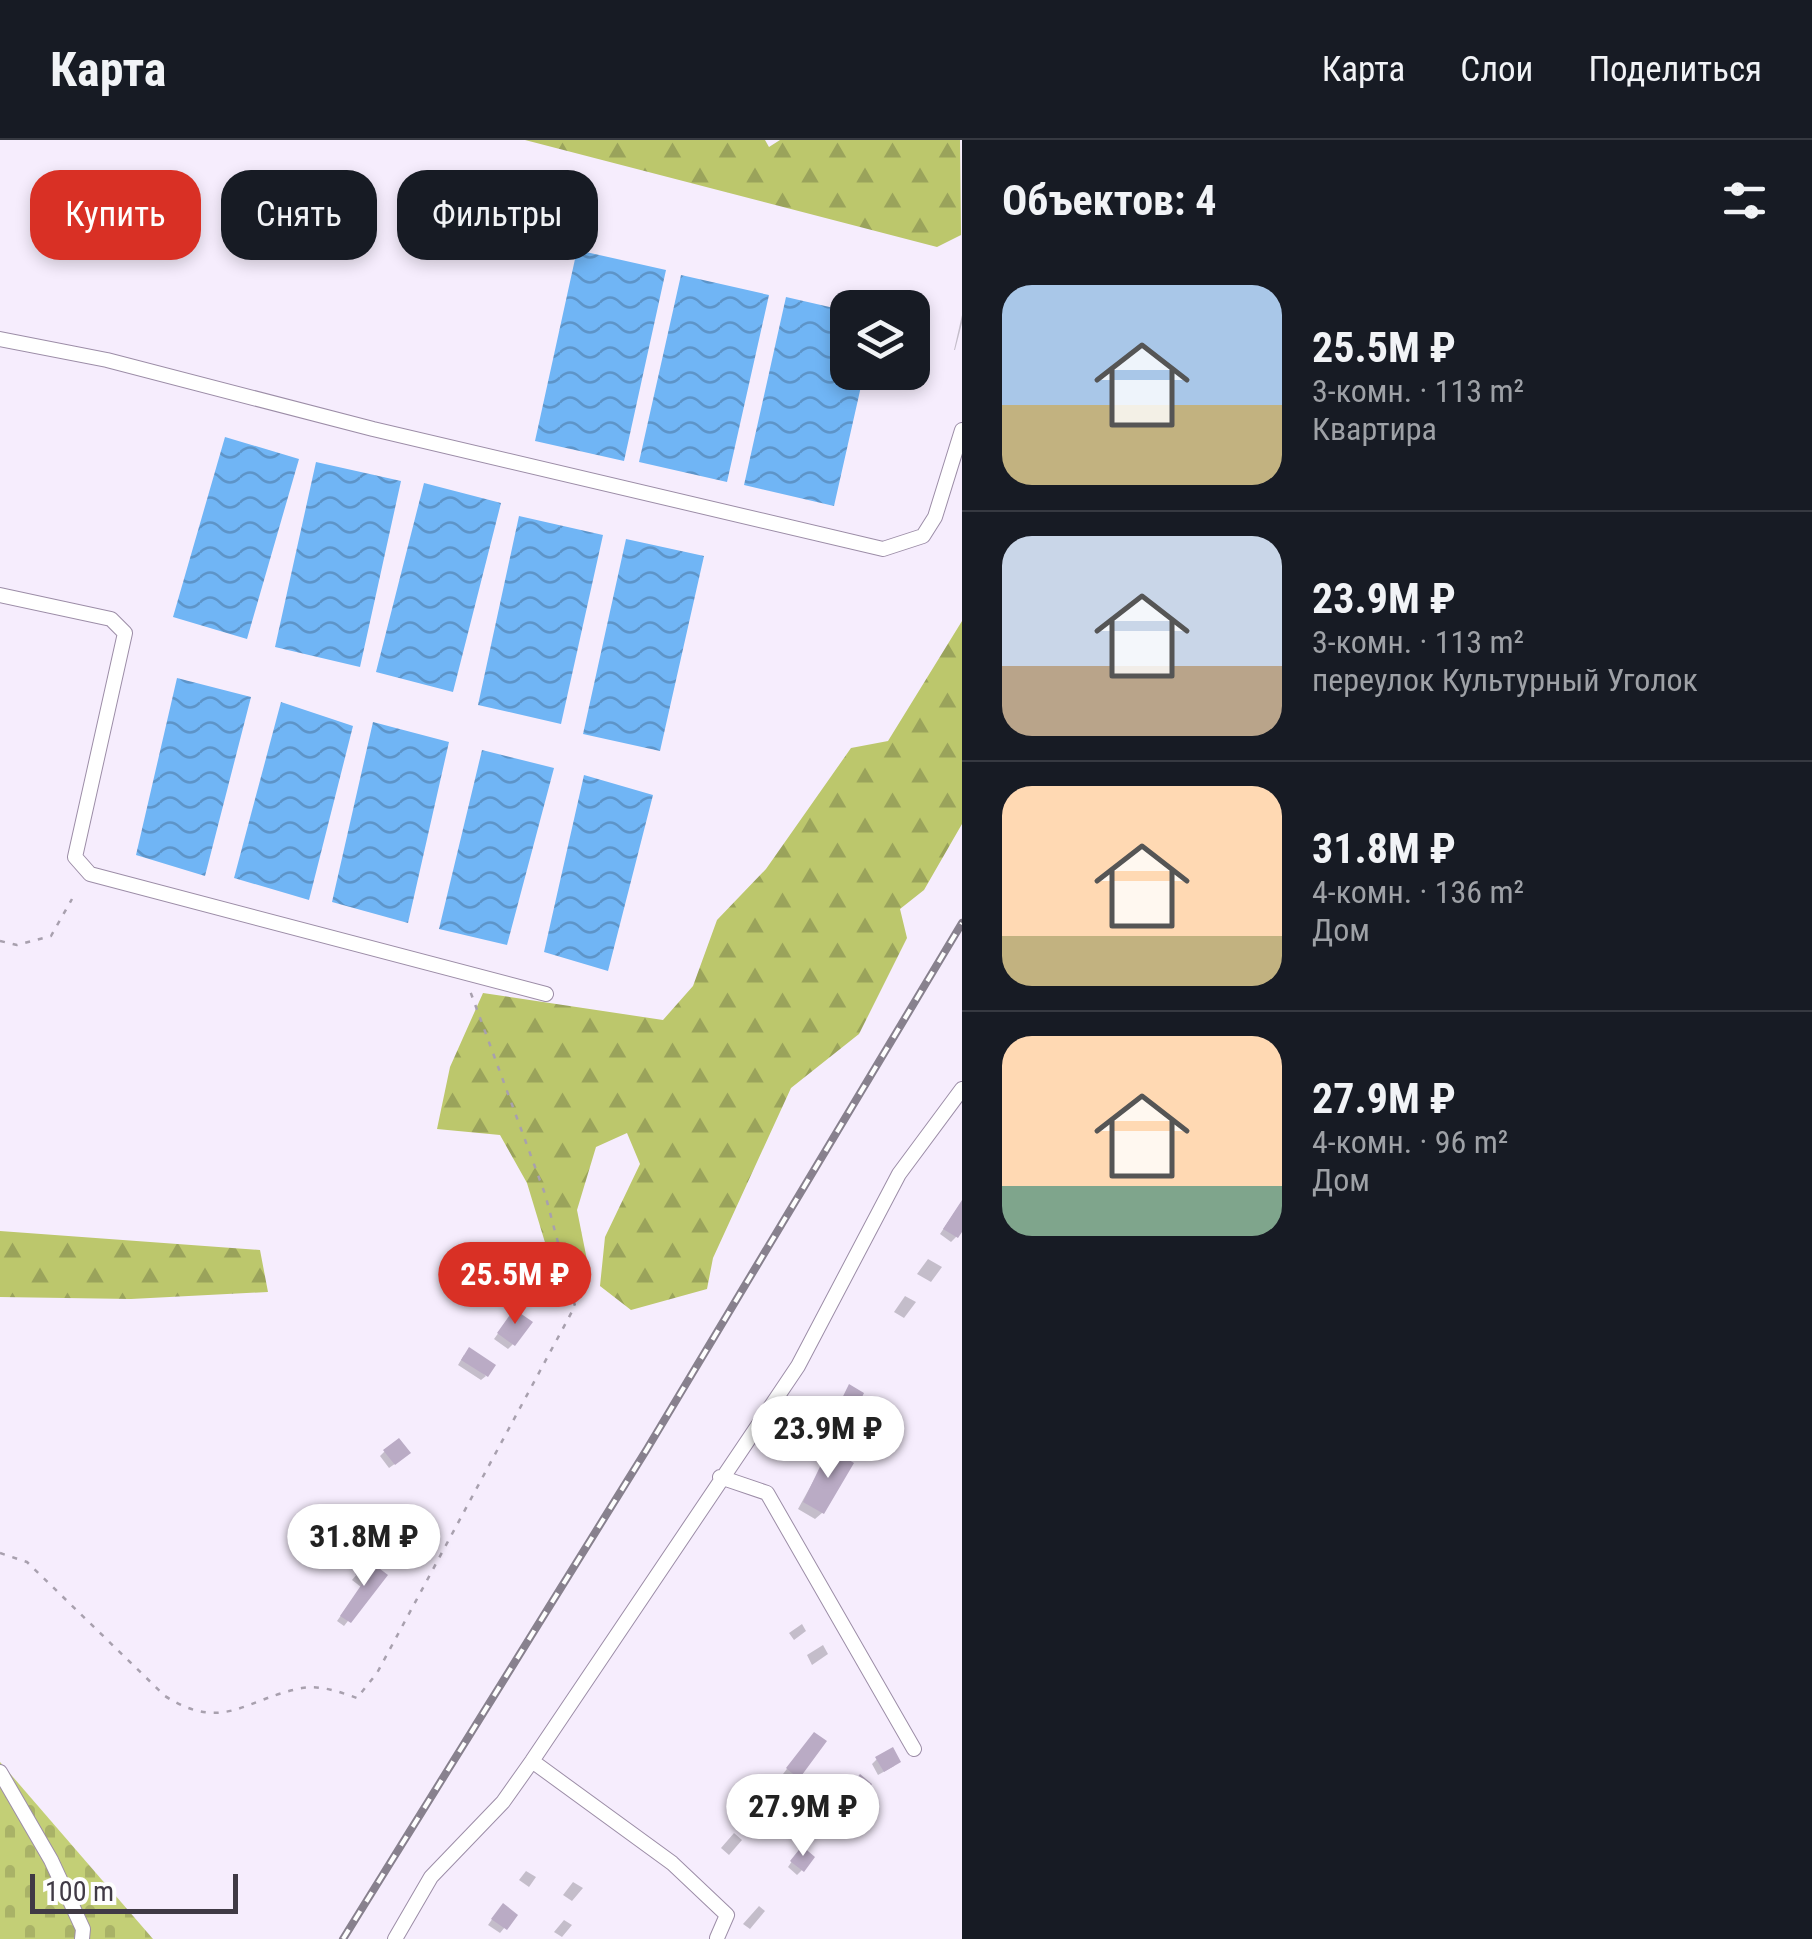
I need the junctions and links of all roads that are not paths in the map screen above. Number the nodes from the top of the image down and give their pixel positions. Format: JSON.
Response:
{"nodes":[{"id":1,"x":0,"y":339,"type":"edge"},
{"id":2,"x":962,"y":430,"type":"edge"},
{"id":3,"x":0,"y":595,"type":"edge"},
{"id":4,"x":546,"y":994,"type":"dead end"},
{"id":5,"x":962,"y":1089,"type":"edge"},
{"id":6,"x":720,"y":1477,"type":"junction"},
{"id":7,"x":914,"y":1750,"type":"dead end"},
{"id":8,"x":532,"y":1760,"type":"junction"},
{"id":9,"x":0,"y":1772,"type":"edge"},
{"id":10,"x":718,"y":1938,"type":"edge"},
{"id":11,"x":82,"y":1939,"type":"edge"},
{"id":12,"x":395,"y":1939,"type":"edge"}],
"edges":[{"from":1,"to":2,"type":"street"},
{"from":3,"to":4,"type":"street"},
{"from":5,"to":6,"type":"street"},
{"from":6,"to":7,"type":"street"},
{"from":6,"to":8,"type":"street"},
{"from":8,"to":10,"type":"street"},
{"from":8,"to":12,"type":"street"},
{"from":9,"to":11,"type":"street"}]}
